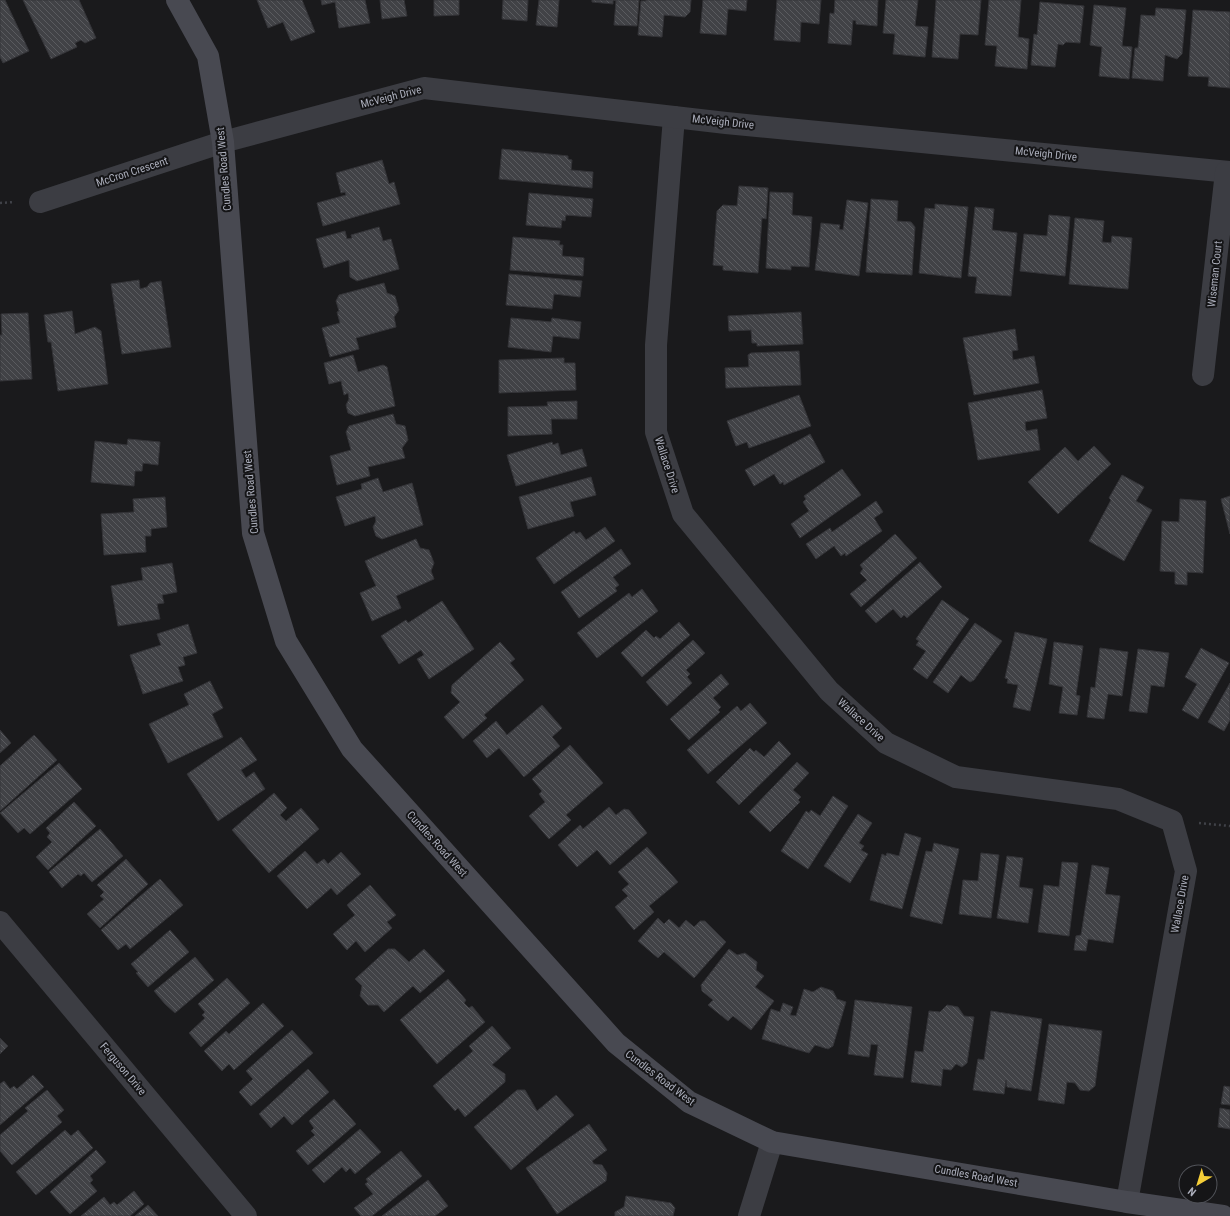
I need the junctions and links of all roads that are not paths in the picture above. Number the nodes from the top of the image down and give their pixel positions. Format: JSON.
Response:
{"nodes":[{"id":1,"x":177,"y":0,"type":"edge"},
{"id":2,"x":674,"y":117,"type":"junction"},
{"id":3,"x":223,"y":142,"type":"junction"},
{"id":4,"x":1228,"y":172,"type":"edge"},
{"id":5,"x":40,"y":202,"type":"dead end"},
{"id":6,"x":1204,"y":375,"type":"dead end"},
{"id":7,"x":0,"y":922,"type":"edge"},
{"id":8,"x":772,"y":1142,"type":"junction"},
{"id":9,"x":1127,"y":1202,"type":"junction"},
{"id":10,"x":246,"y":1216,"type":"edge"},
{"id":11,"x":749,"y":1216,"type":"edge"},
{"id":12,"x":1223,"y":1216,"type":"edge"}],
"edges":[{"from":1,"to":3,"type":"street","name":"Cundles Road West"},
{"from":2,"to":3,"type":"street","name":"McVeigh Drive"},
{"from":2,"to":4,"type":"street","name":"McVeigh Drive"},
{"from":2,"to":9,"type":"street","name":"Wallace Drive"},
{"from":3,"to":5,"type":"street","name":"McCron Crescent"},
{"from":3,"to":8,"type":"street","name":"Cundles Road West"},
{"from":4,"to":6,"type":"street","name":"Wiseman Court"},
{"from":7,"to":10,"type":"street","name":"Ferguson Drive"},
{"from":8,"to":9,"type":"street","name":"Cundles Road West"},
{"from":8,"to":11,"type":"street"},
{"from":9,"to":12,"type":"street","name":"Cundles Road West"}]}
